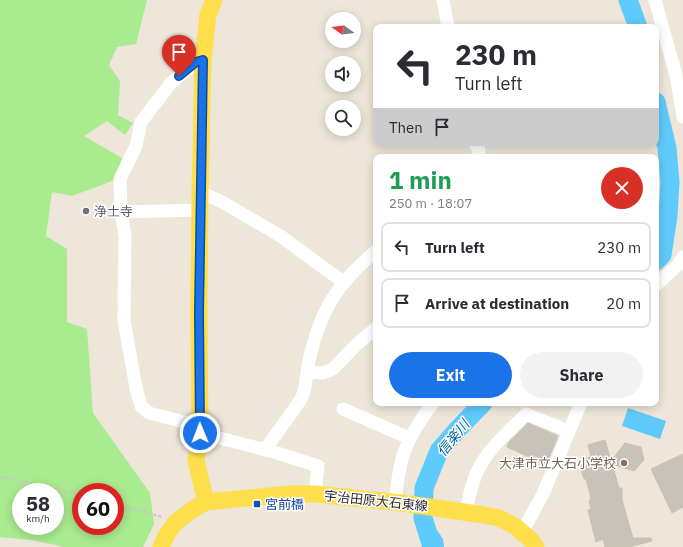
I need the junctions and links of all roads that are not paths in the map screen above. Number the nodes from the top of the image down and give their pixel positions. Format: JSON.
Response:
{"nodes":[{"id":1,"x":214,"y":0,"type":"edge"},
{"id":2,"x":443,"y":0,"type":"edge"},
{"id":3,"x":655,"y":0,"type":"edge"},
{"id":4,"x":447,"y":24,"type":"edge"},
{"id":5,"x":203,"y":60,"type":"junction"},
{"id":6,"x":683,"y":117,"type":"edge"},
{"id":7,"x":200,"y":192,"type":"junction"},
{"id":8,"x":200,"y":210,"type":"junction"},
{"id":9,"x":121,"y":212,"type":"junction"},
{"id":10,"x":683,"y":257,"type":"edge"},
{"id":11,"x":373,"y":258,"type":"edge"},
{"id":12,"x":343,"y":282,"type":"junction"},
{"id":13,"x":659,"y":282,"type":"edge"},
{"id":14,"x":373,"y":331,"type":"edge"},
{"id":15,"x":307,"y":372,"type":"junction"},
{"id":16,"x":431,"y":406,"type":"edge"},
{"id":17,"x":580,"y":406,"type":"edge"},
{"id":18,"x":343,"y":409,"type":"dead end"},
{"id":19,"x":200,"y":429,"type":"junction"},
{"id":20,"x":569,"y":432,"type":"junction"},
{"id":21,"x":410,"y":438,"type":"junction"},
{"id":22,"x":265,"y":450,"type":"junction"},
{"id":23,"x":315,"y":494,"type":"junction"},
{"id":24,"x":206,"y":502,"type":"junction"},
{"id":25,"x":399,"y":503,"type":"junction"},
{"id":26,"x":462,"y":512,"type":"junction"},
{"id":27,"x":522,"y":532,"type":"junction"},
{"id":28,"x":161,"y":547,"type":"edge"},
{"id":29,"x":536,"y":547,"type":"edge"}],
"edges":[{"from":1,"to":5,"type":"main road"},
{"from":2,"to":4,"type":"street"},
{"from":3,"to":6,"type":"street"},
{"from":5,"to":7,"type":"main road"},
{"from":5,"to":9,"type":"street"},
{"from":7,"to":8,"type":"main road"},
{"from":7,"to":12,"type":"street"},
{"from":8,"to":9,"type":"street"},
{"from":8,"to":19,"type":"main road"},
{"from":9,"to":19,"type":"street"},
{"from":10,"to":13,"type":"street"},
{"from":11,"to":12,"type":"street"},
{"from":12,"to":15,"type":"street"},
{"from":14,"to":15,"type":"street"},
{"from":15,"to":22,"type":"street"},
{"from":16,"to":21,"type":"street"},
{"from":17,"to":20,"type":"street"},
{"from":18,"to":21,"type":"street"},
{"from":19,"to":22,"type":"street"},
{"from":19,"to":24,"type":"main road"},
{"from":20,"to":26,"type":"street"},
{"from":20,"to":27,"type":"street"},
{"from":21,"to":25,"type":"street"},
{"from":22,"to":23,"type":"street"},
{"from":23,"to":24,"type":"main road","name":"宇治田原大石東線"},
{"from":23,"to":25,"type":"main road","name":"宇治田原大石東線"},
{"from":24,"to":28,"type":"main road"},
{"from":25,"to":26,"type":"main road","name":"宇治田原大石東線"},
{"from":26,"to":27,"type":"main road","name":"宇治田原大石東線"},
{"from":27,"to":29,"type":"main road","name":"宇治田原大石東線"}]}
